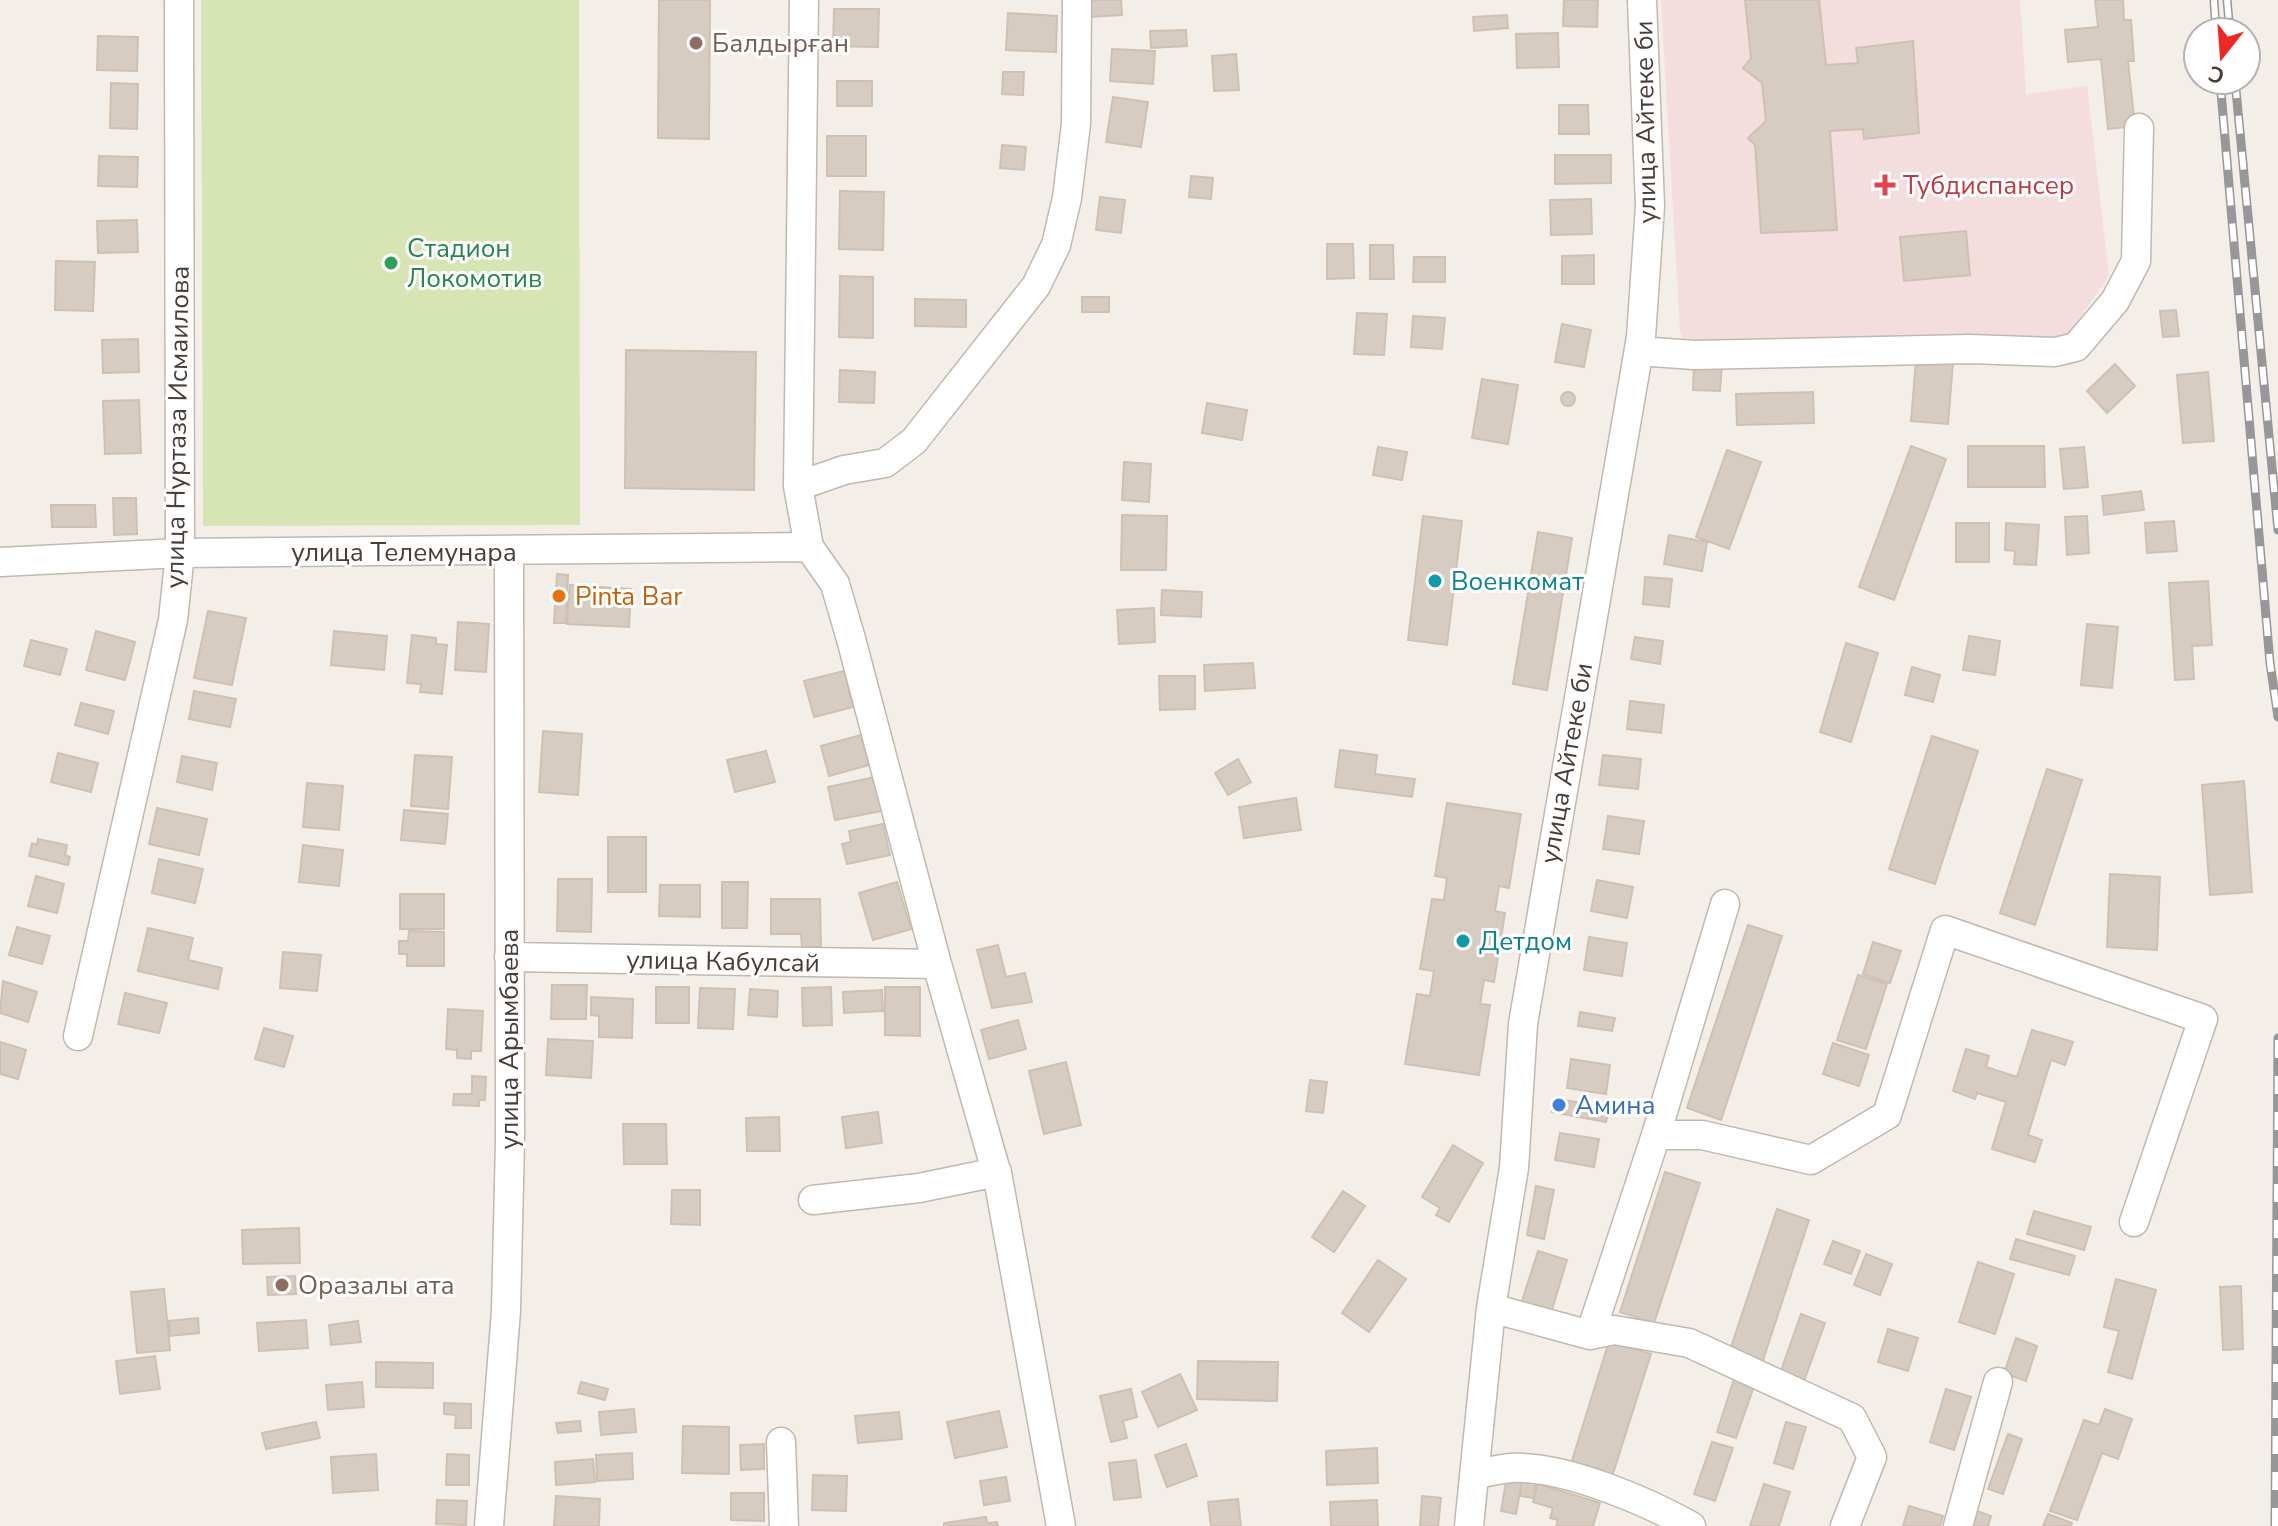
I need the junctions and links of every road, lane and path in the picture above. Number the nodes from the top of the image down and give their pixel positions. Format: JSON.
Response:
{"nodes":[{"id":1,"x":179,"y":0,"type":"edge"},
{"id":2,"x":804,"y":0,"type":"edge"},
{"id":3,"x":1077,"y":0,"type":"edge"},
{"id":4,"x":1642,"y":0,"type":"edge"},
{"id":5,"x":2139,"y":128,"type":"dead end"},
{"id":6,"x":1639,"y":351,"type":"junction"},
{"id":7,"x":798,"y":486,"type":"junction"},
{"id":8,"x":809,"y":547,"type":"junction"},
{"id":9,"x":509,"y":552,"type":"junction"},
{"id":10,"x":180,"y":553,"type":"junction"},
{"id":11,"x":0,"y":562,"type":"edge"},
{"id":12,"x":1725,"y":904,"type":"dead end"},
{"id":13,"x":509,"y":957,"type":"junction"},
{"id":14,"x":937,"y":964,"type":"junction"},
{"id":15,"x":78,"y":1036,"type":"dead end"},
{"id":16,"x":1656,"y":1135,"type":"junction"},
{"id":17,"x":998,"y":1175,"type":"junction"},
{"id":18,"x":813,"y":1200,"type":"dead end"},
{"id":19,"x":2134,"y":1222,"type":"dead end"},
{"id":20,"x":1491,"y":1308,"type":"junction"},
{"id":21,"x":1590,"y":1335,"type":"junction"},
{"id":22,"x":1998,"y":1382,"type":"dead end"},
{"id":23,"x":781,"y":1442,"type":"dead end"},
{"id":24,"x":1474,"y":1475,"type":"junction"},
{"id":25,"x":489,"y":1526,"type":"edge"},
{"id":26,"x":784,"y":1526,"type":"edge"},
{"id":27,"x":1061,"y":1526,"type":"edge"},
{"id":28,"x":1469,"y":1526,"type":"edge"},
{"id":29,"x":1691,"y":1526,"type":"edge"},
{"id":30,"x":1845,"y":1526,"type":"edge"},
{"id":31,"x":1958,"y":1526,"type":"edge"}],
"edges":[{"from":1,"to":10,"type":"street","name":"улица Нуртаза Исмаилова"},
{"from":2,"to":7,"type":"street"},
{"from":3,"to":7,"type":"street"},
{"from":4,"to":6,"type":"street","name":"улица Айтеке би"},
{"from":5,"to":6,"type":"street"},
{"from":6,"to":20,"type":"street","name":"улица Айтеке би"},
{"from":7,"to":8,"type":"street"},
{"from":8,"to":9,"type":"street","name":"улица Телемунара"},
{"from":8,"to":14,"type":"street"},
{"from":9,"to":10,"type":"street","name":"улица Телемунара"},
{"from":9,"to":13,"type":"street","name":"улица Арымбаева"},
{"from":10,"to":11,"type":"street","name":"улица Телемунара"},
{"from":10,"to":15,"type":"street","name":"улица Нуртаза Исмаилова"},
{"from":12,"to":16,"type":"street"},
{"from":13,"to":14,"type":"street","name":"улица Кабулсай"},
{"from":13,"to":25,"type":"street","name":"улица Арымбаева"},
{"from":14,"to":17,"type":"street"},
{"from":16,"to":19,"type":"street"},
{"from":16,"to":21,"type":"street"},
{"from":17,"to":18,"type":"street"},
{"from":17,"to":27,"type":"street"},
{"from":20,"to":21,"type":"street"},
{"from":20,"to":24,"type":"street","name":"улица Айтеке би"},
{"from":21,"to":30,"type":"street"},
{"from":22,"to":31,"type":"street"},
{"from":23,"to":26,"type":"street"},
{"from":24,"to":28,"type":"street","name":"улица Айтеке би"},
{"from":24,"to":29,"type":"street"}]}
